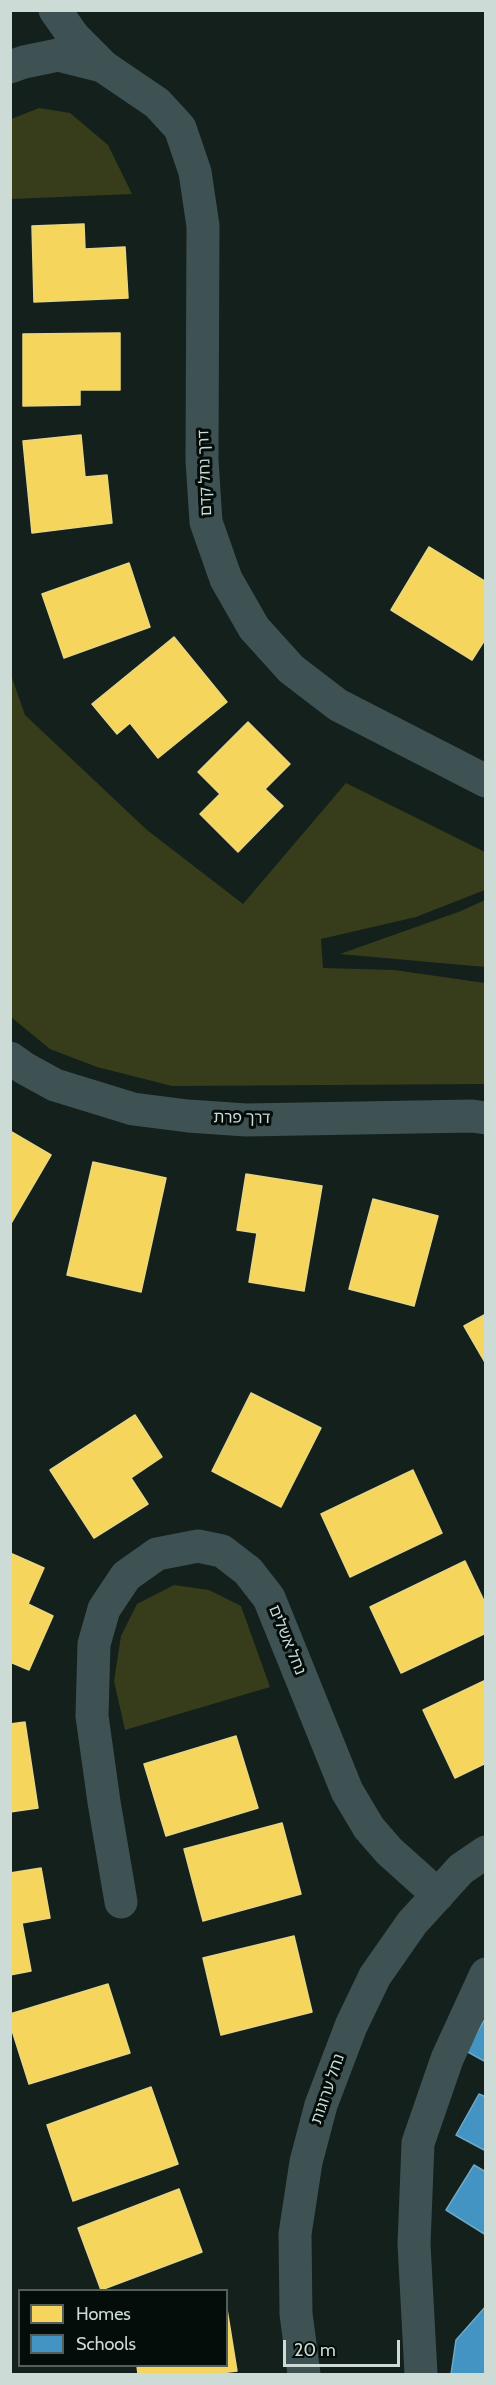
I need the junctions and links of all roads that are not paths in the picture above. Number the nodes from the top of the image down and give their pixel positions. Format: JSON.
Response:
{"nodes":[{"id":1,"x":55,"y":10,"type":"edge"},
{"id":2,"x":104,"y":66,"type":"junction"},
{"id":3,"x":10,"y":67,"type":"edge"},
{"id":4,"x":486,"y":781,"type":"edge"},
{"id":5,"x":10,"y":1058,"type":"edge"},
{"id":6,"x":486,"y":1118,"type":"edge"},
{"id":7,"x":486,"y":1852,"type":"edge"},
{"id":8,"x":438,"y":1895,"type":"junction"},
{"id":9,"x":121,"y":1902,"type":"dead end"},
{"id":10,"x":486,"y":1974,"type":"edge"},
{"id":11,"x":304,"y":2374,"type":"edge"},
{"id":12,"x":421,"y":2374,"type":"edge"}],
"edges":[{"from":1,"to":2,"type":"street","name":"דרך נחל קדם"},
{"from":2,"to":3,"type":"street","name":"דרך נחל קדם"},
{"from":2,"to":4,"type":"street","name":"דרך נחל קדם"},
{"from":5,"to":6,"type":"street","name":"דרך פרת"},
{"from":7,"to":8,"type":"street","name":"נחל ערוגות"},
{"from":8,"to":9,"type":"street","name":"נחל אשלים"},
{"from":8,"to":11,"type":"street","name":"נחל ערוגות"},
{"from":10,"to":12,"type":"street"}]}
